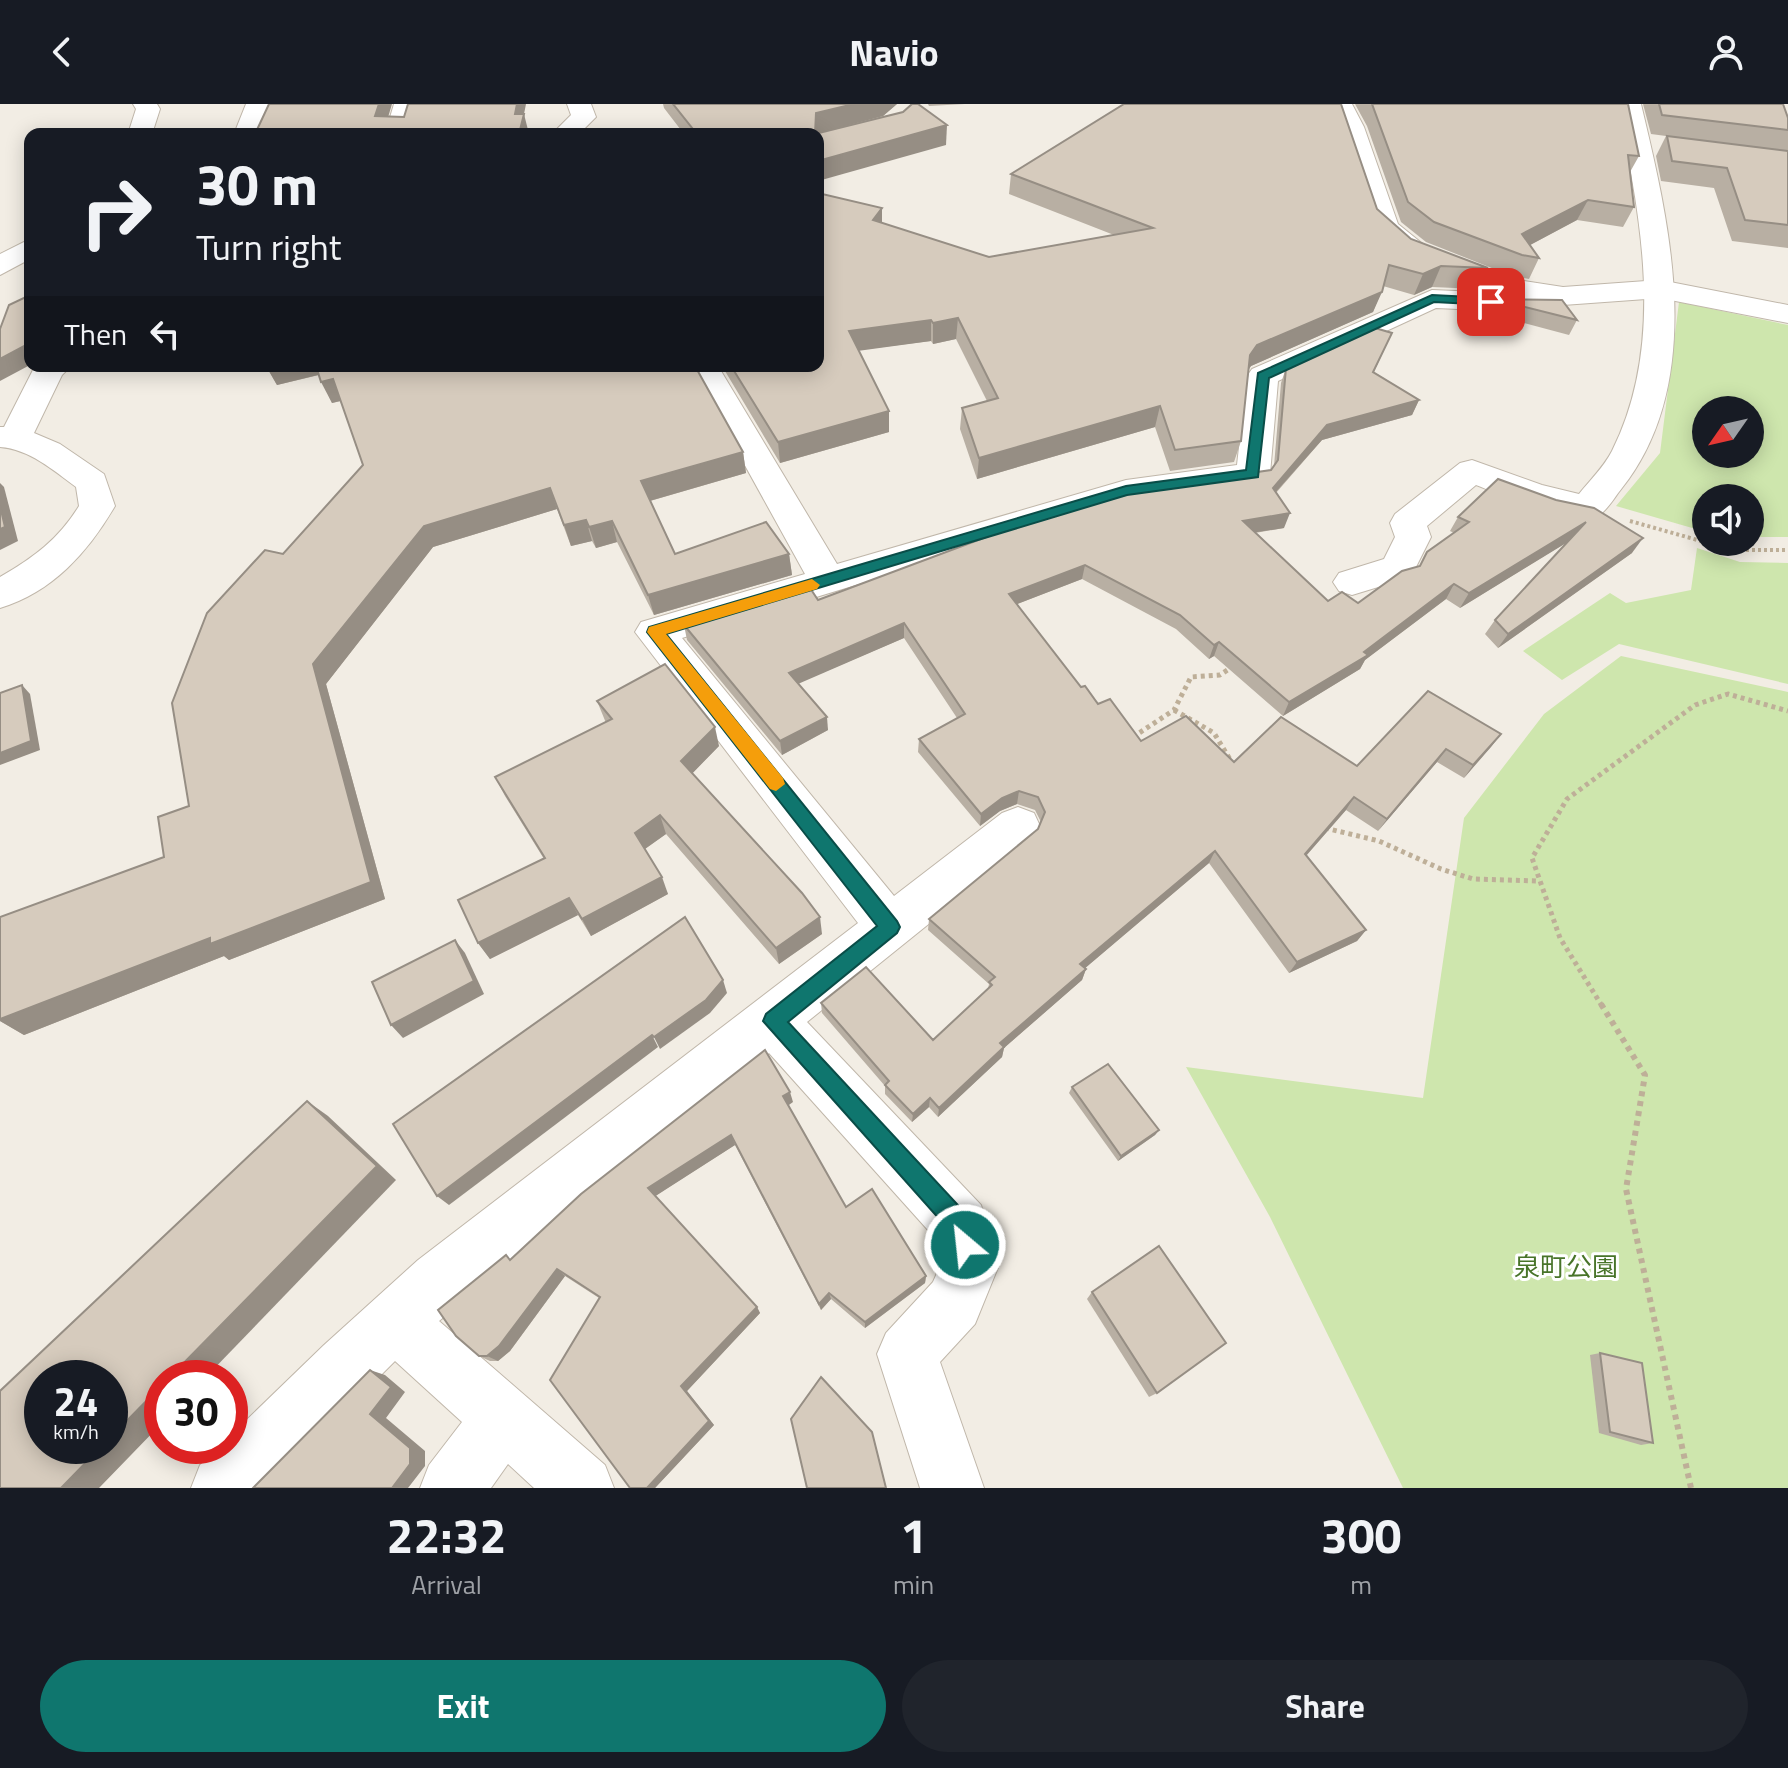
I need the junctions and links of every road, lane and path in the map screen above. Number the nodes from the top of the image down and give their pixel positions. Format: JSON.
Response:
{"nodes":[{"id":1,"x":145,"y":104,"type":"edge"},
{"id":2,"x":258,"y":104,"type":"edge"},
{"id":3,"x":406,"y":104,"type":"edge"},
{"id":4,"x":579,"y":104,"type":"edge"},
{"id":5,"x":1340,"y":104,"type":"edge"},
{"id":6,"x":1629,"y":104,"type":"edge"},
{"id":7,"x":142,"y":128,"type":"edge"},
{"id":8,"x":248,"y":128,"type":"edge"},
{"id":9,"x":399,"y":128,"type":"edge"},
{"id":10,"x":571,"y":128,"type":"edge"},
{"id":11,"x":1639,"y":143,"type":"junction"},
{"id":12,"x":1668,"y":147,"type":"edge"},
{"id":13,"x":24,"y":251,"type":"edge"},
{"id":14,"x":0,"y":266,"type":"edge"},
{"id":15,"x":1660,"y":289,"type":"junction"},
{"id":16,"x":1550,"y":304,"type":"edge"},
{"id":17,"x":1788,"y":314,"type":"edge"},
{"id":18,"x":47,"y":372,"type":"edge"},
{"id":19,"x":706,"y":372,"type":"edge"},
{"id":20,"x":8,"y":437,"type":"edge"},
{"id":21,"x":1587,"y":508,"type":"junction"},
{"id":22,"x":1788,"y":550,"type":"edge"},
{"id":23,"x":827,"y":580,"type":"junction"},
{"id":24,"x":1352,"y":582,"type":"dead end"},
{"id":25,"x":0,"y":594,"type":"edge"},
{"id":26,"x":1233,"y":667,"type":"edge"},
{"id":27,"x":1174,"y":710,"type":"junction"},
{"id":28,"x":1788,"y":711,"type":"edge"},
{"id":29,"x":1127,"y":740,"type":"edge"},
{"id":30,"x":1238,"y":774,"type":"edge"},
{"id":31,"x":1018,"y":826,"type":"dead end"},
{"id":32,"x":1321,"y":827,"type":"edge"},
{"id":33,"x":1540,"y":881,"type":"junction"},
{"id":34,"x":890,"y":927,"type":"junction"},
{"id":35,"x":773,"y":1021,"type":"junction"},
{"id":36,"x":394,"y":1321,"type":"junction"},
{"id":37,"x":503,"y":1418,"type":"junction"},
{"id":38,"x":223,"y":1488,"type":"edge"},
{"id":39,"x":452,"y":1488,"type":"edge"},
{"id":40,"x":582,"y":1488,"type":"edge"},
{"id":41,"x":952,"y":1488,"type":"edge"},
{"id":42,"x":1691,"y":1488,"type":"edge"}],
"edges":[{"from":1,"to":7,"type":"street"},
{"from":2,"to":8,"type":"street"},
{"from":3,"to":9,"type":"street"},
{"from":4,"to":10,"type":"street"},
{"from":5,"to":15,"type":"street"},
{"from":6,"to":11,"type":"street"},
{"from":11,"to":12,"type":"street"},
{"from":11,"to":15,"type":"street"},
{"from":13,"to":14,"type":"street"},
{"from":15,"to":17,"type":"street"},
{"from":15,"to":21,"type":"street"},
{"from":16,"to":23,"type":"street"},
{"from":18,"to":20,"type":"street"},
{"from":19,"to":23,"type":"street"},
{"from":20,"to":25,"type":"street"},
{"from":21,"to":22,"type":"path"},
{"from":21,"to":24,"type":"street"},
{"from":23,"to":34,"type":"street"},
{"from":26,"to":27,"type":"path"},
{"from":27,"to":29,"type":"path"},
{"from":27,"to":30,"type":"path"},
{"from":28,"to":33,"type":"path"},
{"from":31,"to":34,"type":"street"},
{"from":32,"to":33,"type":"path"},
{"from":33,"to":42,"type":"path"},
{"from":34,"to":35,"type":"street"},
{"from":35,"to":36,"type":"street"},
{"from":35,"to":41,"type":"street"},
{"from":36,"to":37,"type":"street"},
{"from":36,"to":38,"type":"street"},
{"from":37,"to":39,"type":"street"},
{"from":37,"to":40,"type":"street"}]}
